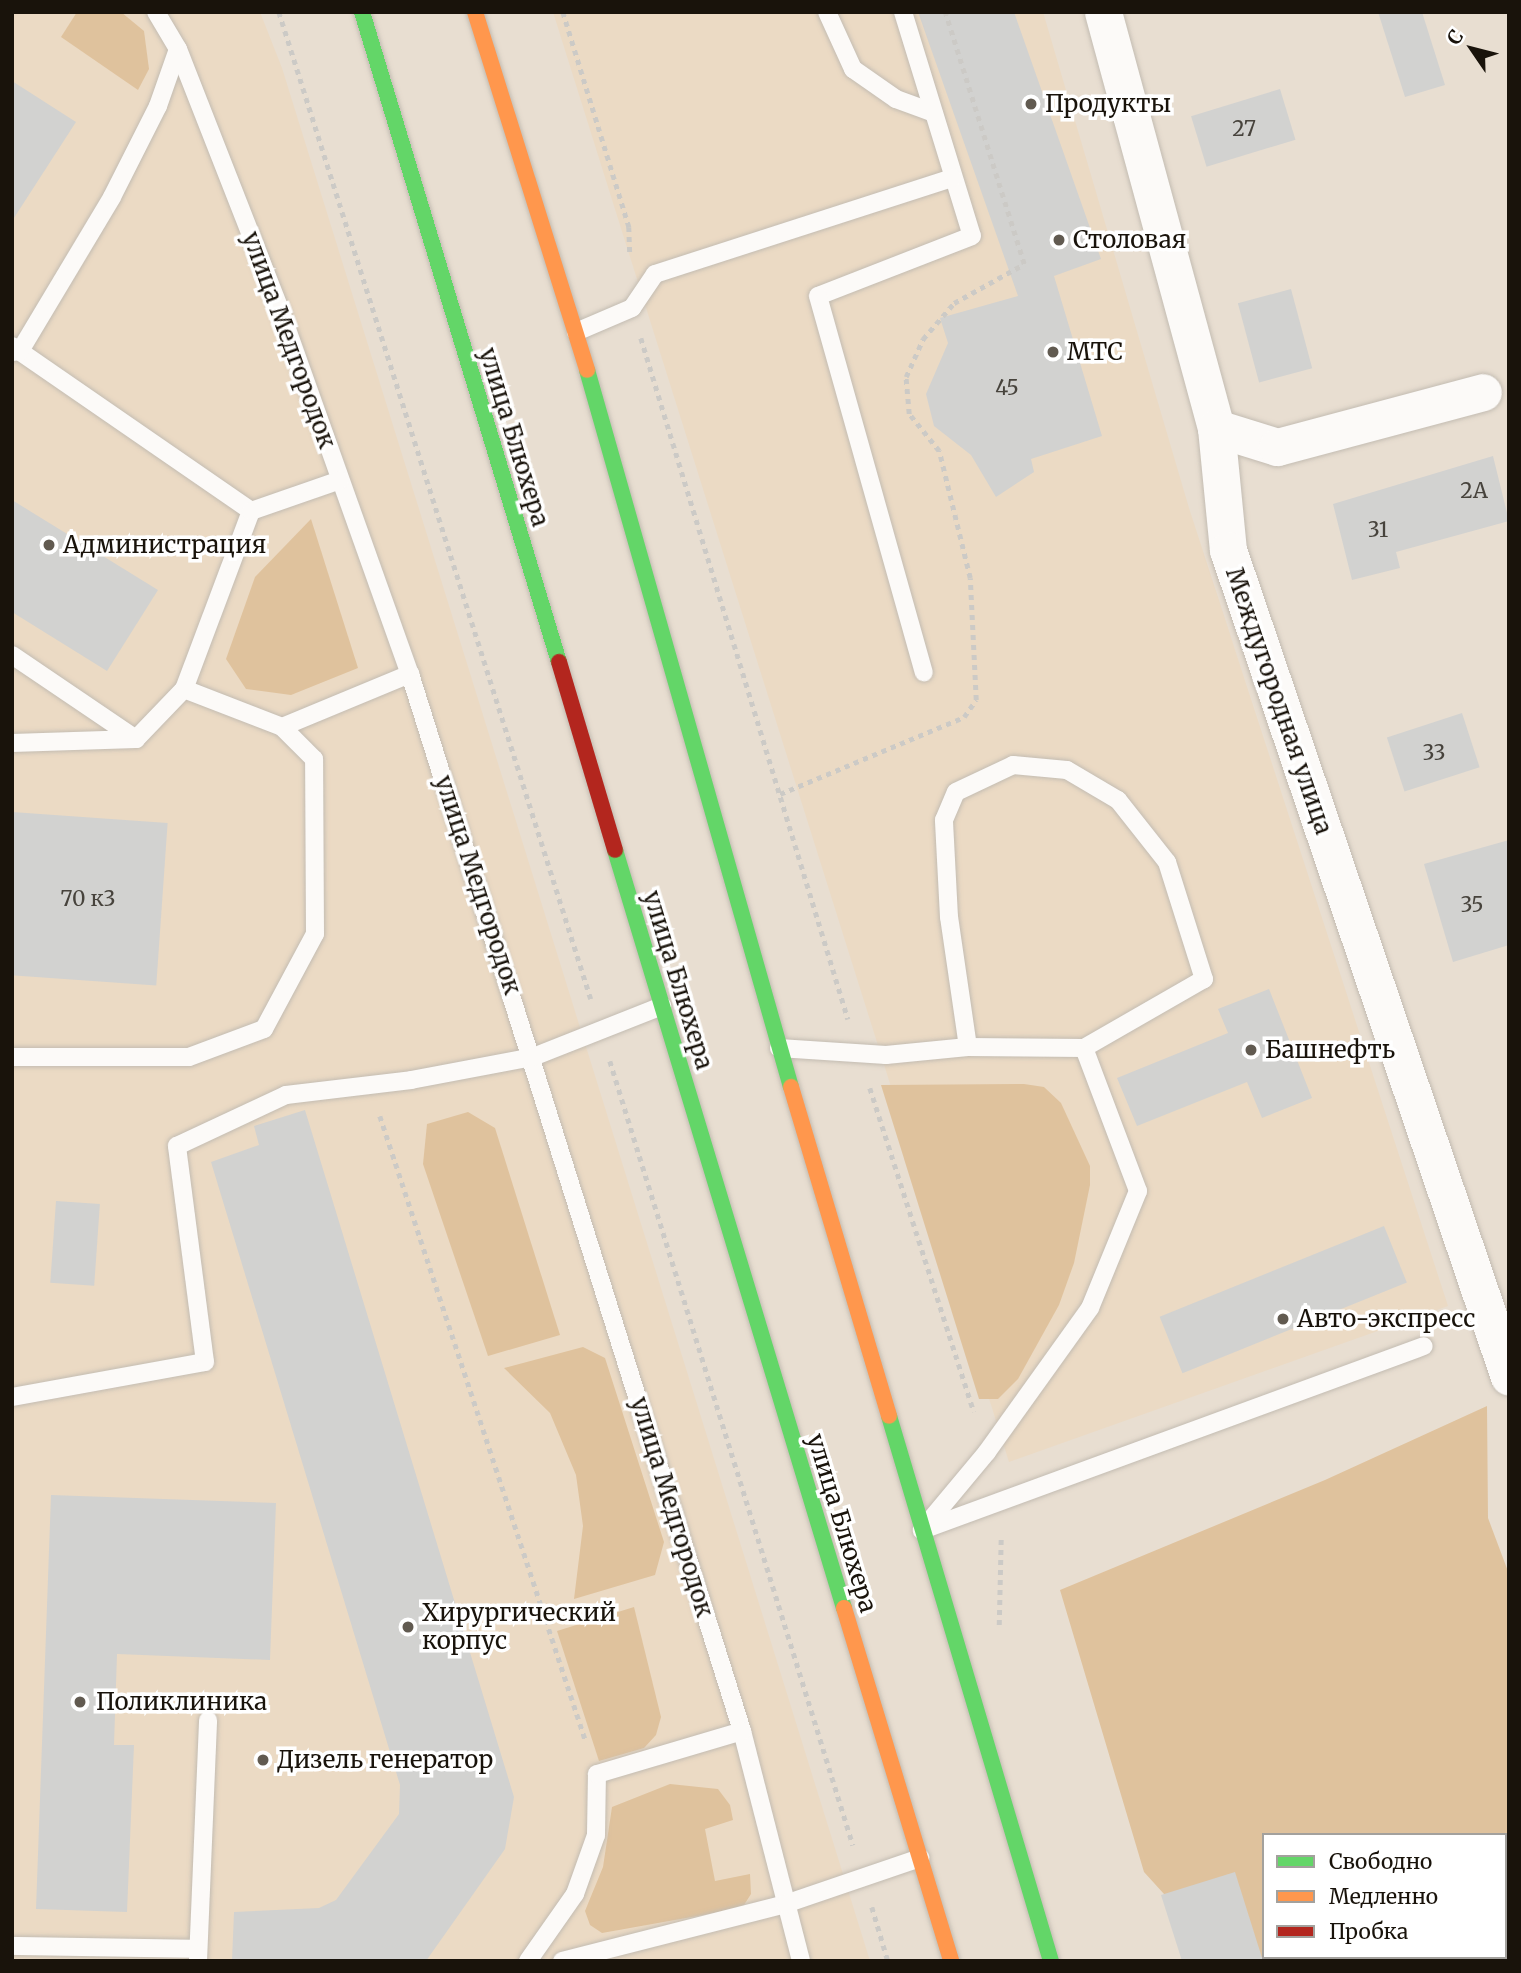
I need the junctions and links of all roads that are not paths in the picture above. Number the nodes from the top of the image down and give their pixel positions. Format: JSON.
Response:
{"nodes":[{"id":1,"x":156,"y":12,"type":"edge"},
{"id":2,"x":362,"y":12,"type":"edge"},
{"id":3,"x":475,"y":12,"type":"edge"},
{"id":4,"x":827,"y":12,"type":"edge"},
{"id":5,"x":903,"y":12,"type":"edge"},
{"id":6,"x":1102,"y":12,"type":"edge"},
{"id":7,"x":178,"y":49,"type":"junction"},
{"id":8,"x":934,"y":113,"type":"junction"},
{"id":9,"x":953,"y":178,"type":"junction"},
{"id":10,"x":576,"y":332,"type":"junction"},
{"id":11,"x":15,"y":350,"type":"edge"},
{"id":12,"x":1483,"y":393,"type":"dead end"},
{"id":13,"x":1216,"y":428,"type":"junction"},
{"id":14,"x":340,"y":480,"type":"junction"},
{"id":15,"x":251,"y":511,"type":"junction"},
{"id":16,"x":12,"y":655,"type":"edge"},
{"id":17,"x":924,"y":672,"type":"dead end"},
{"id":18,"x":410,"y":674,"type":"junction"},
{"id":19,"x":184,"y":689,"type":"junction"},
{"id":20,"x":282,"y":727,"type":"junction"},
{"id":21,"x":135,"y":739,"type":"junction"},
{"id":22,"x":12,"y":743,"type":"edge"},
{"id":23,"x":662,"y":1006,"type":"junction"},
{"id":24,"x":968,"y":1047,"type":"junction"},
{"id":25,"x":779,"y":1048,"type":"junction"},
{"id":26,"x":1084,"y":1048,"type":"junction"},
{"id":27,"x":533,"y":1057,"type":"junction"},
{"id":28,"x":12,"y":1058,"type":"edge"},
{"id":29,"x":1501,"y":1324,"type":"edge"},
{"id":30,"x":1424,"y":1346,"type":"dead end"},
{"id":31,"x":1509,"y":1377,"type":"edge"},
{"id":32,"x":12,"y":1397,"type":"edge"},
{"id":33,"x":922,"y":1530,"type":"junction"},
{"id":34,"x":208,"y":1720,"type":"dead end"},
{"id":35,"x":742,"y":1731,"type":"junction"},
{"id":36,"x":920,"y":1858,"type":"junction"},
{"id":37,"x":785,"y":1904,"type":"junction"},
{"id":38,"x":12,"y":1946,"type":"edge"},
{"id":39,"x":198,"y":1955,"type":"edge"},
{"id":40,"x":528,"y":1961,"type":"edge"},
{"id":41,"x":562,"y":1961,"type":"edge"},
{"id":42,"x":800,"y":1961,"type":"edge"},
{"id":43,"x":951,"y":1961,"type":"edge"},
{"id":44,"x":1051,"y":1961,"type":"edge"}],
"edges":[{"from":1,"to":7,"type":"lane","name":"улица Медгородок"},
{"from":2,"to":23,"type":"main road","name":"улица Блюхера"},
{"from":3,"to":10,"type":"main road"},
{"from":4,"to":8,"type":"lane"},
{"from":5,"to":8,"type":"lane"},
{"from":6,"to":13,"type":"street","name":"Междугородная улица"},
{"from":7,"to":11,"type":"lane"},
{"from":7,"to":14,"type":"lane","name":"улица Медгородок"},
{"from":8,"to":9,"type":"lane"},
{"from":9,"to":10,"type":"lane"},
{"from":9,"to":17,"type":"lane"},
{"from":10,"to":25,"type":"main road"},
{"from":11,"to":15,"type":"lane"},
{"from":12,"to":13,"type":"street"},
{"from":13,"to":29,"type":"street","name":"Междугородная улица"},
{"from":14,"to":15,"type":"lane"},
{"from":14,"to":18,"type":"lane","name":"улица Медгородок"},
{"from":15,"to":19,"type":"lane"},
{"from":16,"to":21,"type":"lane"},
{"from":18,"to":20,"type":"lane"},
{"from":18,"to":27,"type":"lane","name":"улица Медгородок"},
{"from":19,"to":20,"type":"lane"},
{"from":19,"to":21,"type":"lane"},
{"from":20,"to":28,"type":"lane"},
{"from":21,"to":22,"type":"lane"},
{"from":23,"to":27,"type":"lane"},
{"from":23,"to":36,"type":"main road","name":"улица Блюхера"},
{"from":24,"to":25,"type":"lane"},
{"from":24,"to":26,"type":"lane"},
{"from":24,"to":26,"type":"lane"},
{"from":25,"to":33,"type":"main road"},
{"from":26,"to":33,"type":"lane"},
{"from":27,"to":32,"type":"lane"},
{"from":27,"to":35,"type":"lane","name":"улица Медгородок"},
{"from":29,"to":31,"type":"street","name":"Междугородная улица"},
{"from":30,"to":33,"type":"lane"},
{"from":33,"to":44,"type":"main road"},
{"from":34,"to":39,"type":"lane"},
{"from":35,"to":37,"type":"lane","name":"улица Медгородок"},
{"from":35,"to":40,"type":"lane"},
{"from":36,"to":37,"type":"lane"},
{"from":36,"to":43,"type":"main road","name":"улица Блюхера"},
{"from":37,"to":41,"type":"lane"},
{"from":37,"to":42,"type":"lane","name":"улица Медгородок"},
{"from":38,"to":39,"type":"lane"}]}
